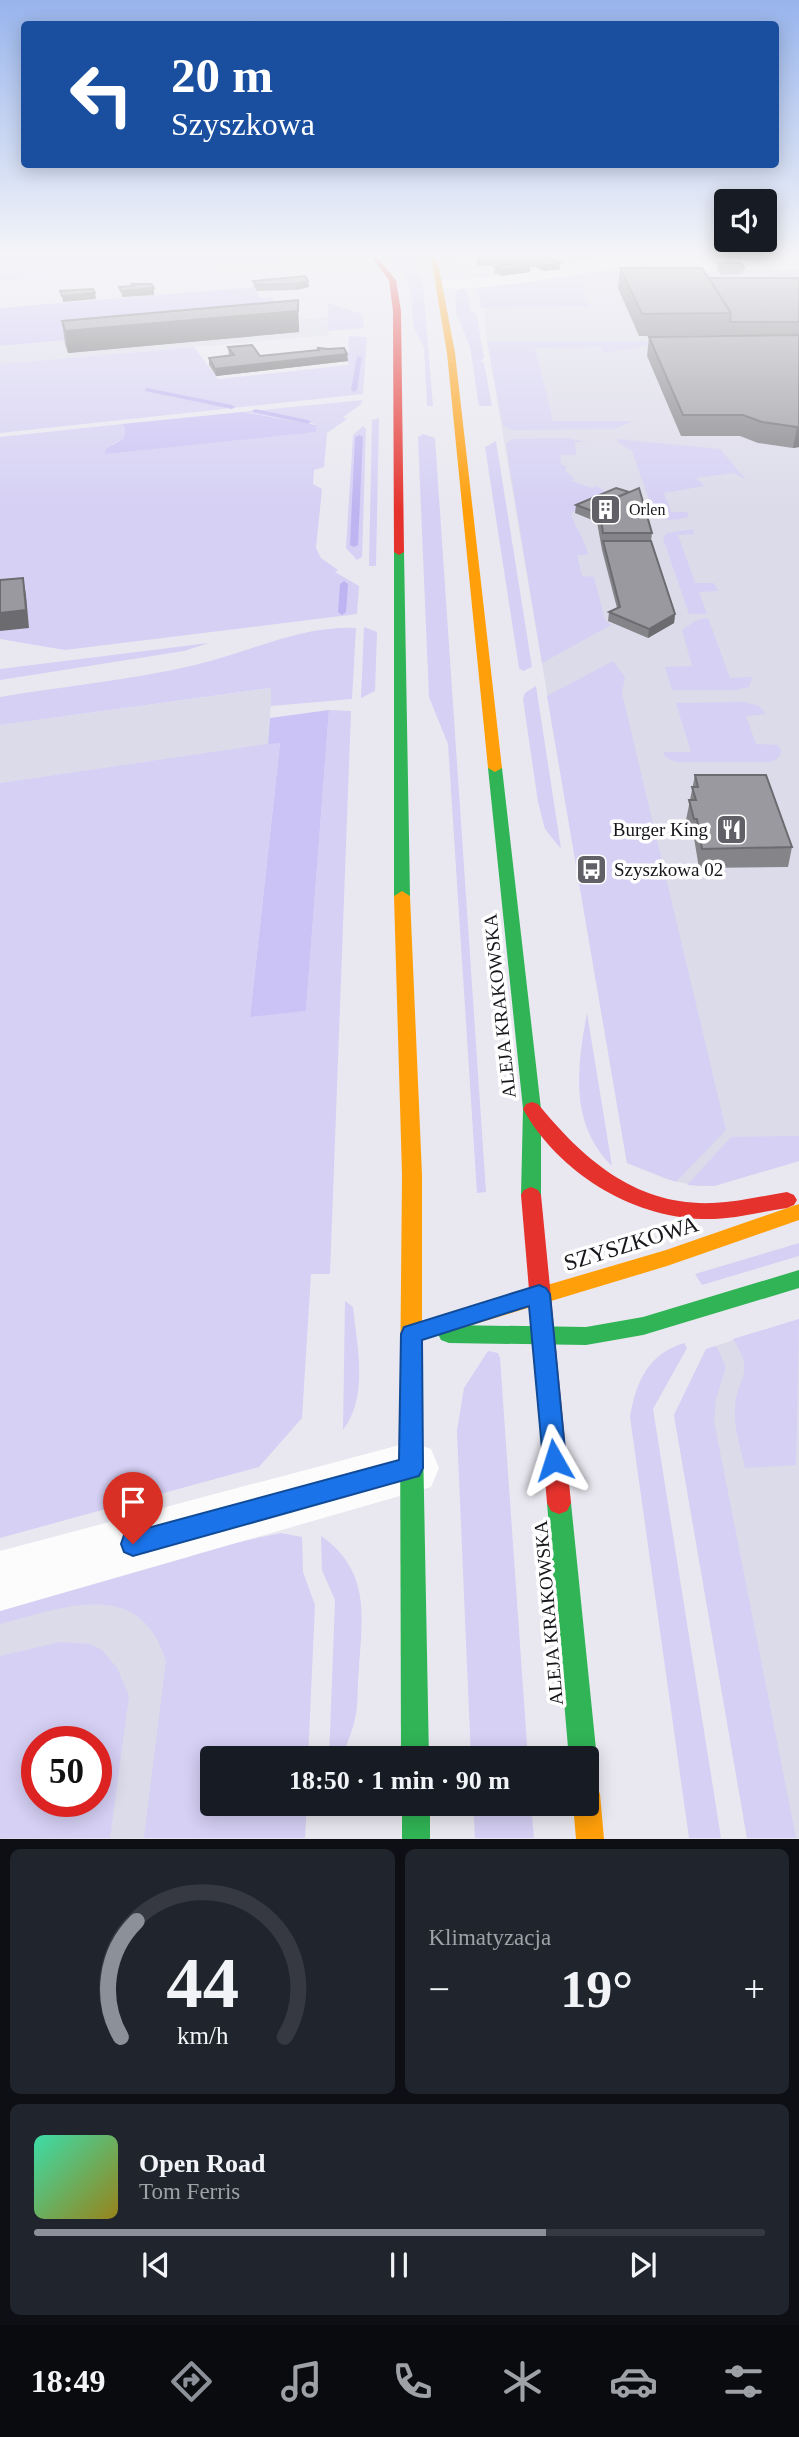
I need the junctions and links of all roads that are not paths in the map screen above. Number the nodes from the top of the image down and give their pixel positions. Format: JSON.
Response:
{"nodes":[{"id":1,"x":397,"y":338,"type":"edge"},
{"id":2,"x":448,"y":338,"type":"edge"},
{"id":3,"x":532,"y":1109,"type":"junction"},
{"id":4,"x":799,"y":1198,"type":"edge"},
{"id":5,"x":799,"y":1212,"type":"edge"},
{"id":6,"x":799,"y":1279,"type":"edge"},
{"id":7,"x":539,"y":1294,"type":"junction"},
{"id":8,"x":412,"y":1334,"type":"junction"},
{"id":9,"x":542,"y":1334,"type":"junction"},
{"id":10,"x":411,"y":1468,"type":"junction"},
{"id":11,"x":0,"y":1581,"type":"edge"},
{"id":12,"x":415,"y":1746,"type":"edge"},
{"id":13,"x":582,"y":1746,"type":"edge"},
{"id":14,"x":416,"y":1816,"type":"edge"},
{"id":15,"x":588,"y":1816,"type":"edge"},
{"id":16,"x":416,"y":1839,"type":"edge"},
{"id":17,"x":590,"y":1839,"type":"edge"}],
"edges":[{"from":1,"to":8,"type":"main road"},
{"from":2,"to":3,"type":"main road","name":"ALEJA KRAKOWSKA"},
{"from":3,"to":4,"type":"main road"},
{"from":3,"to":7,"type":"main road","name":"ALEJA KRAKOWSKA"},
{"from":5,"to":7,"type":"main road","name":"SZYSZKOWA"},
{"from":6,"to":9,"type":"main road"},
{"from":7,"to":8,"type":"main road","name":"SZYSZKOWA"},
{"from":7,"to":9,"type":"main road","name":"ALEJA KRAKOWSKA"},
{"from":8,"to":9,"type":"main road"},
{"from":8,"to":10,"type":"main road"},
{"from":9,"to":13,"type":"main road","name":"ALEJA KRAKOWSKA"},
{"from":10,"to":11,"type":"street"},
{"from":10,"to":12,"type":"main road"},
{"from":14,"to":16,"type":"main road"},
{"from":15,"to":17,"type":"main road"}]}
